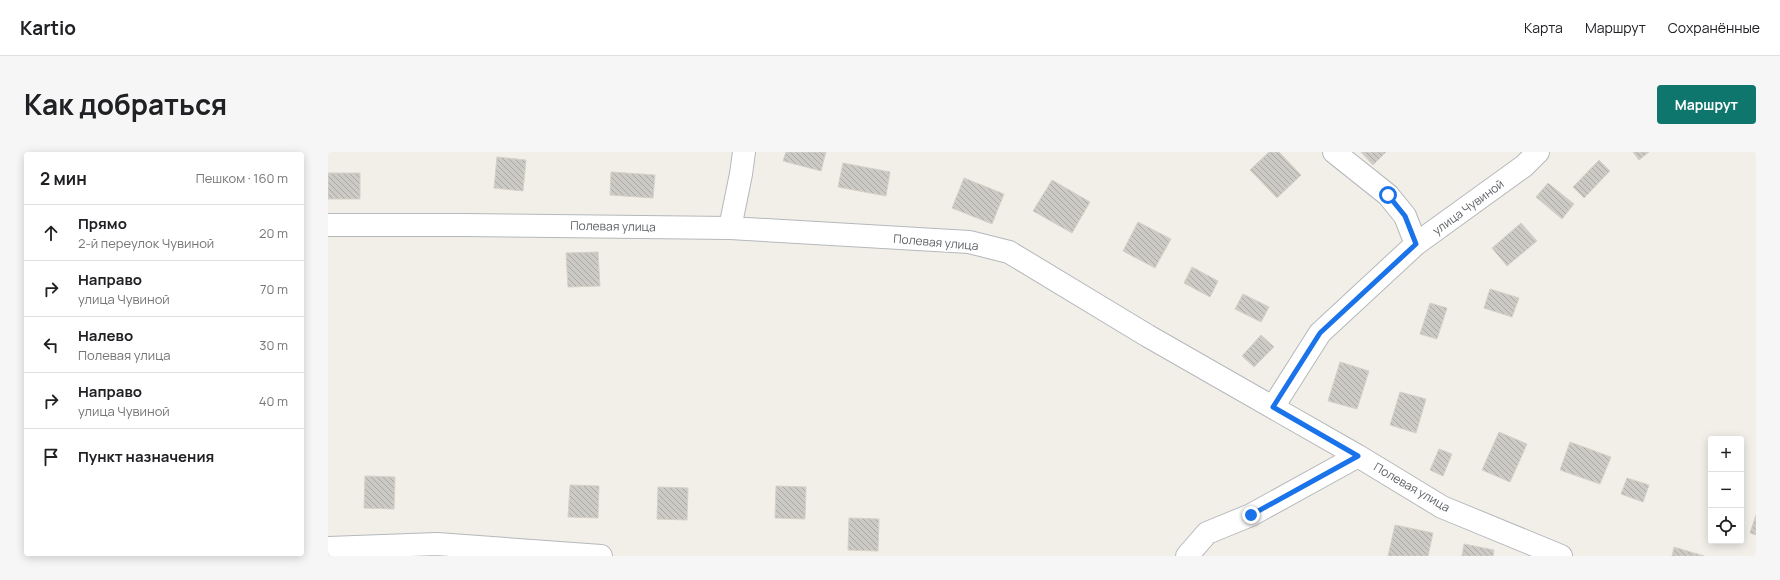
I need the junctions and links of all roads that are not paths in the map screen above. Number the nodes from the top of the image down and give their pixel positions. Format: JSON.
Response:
{"nodes":[{"id":1,"x":744,"y":152,"type":"edge"},
{"id":2,"x":1334,"y":152,"type":"edge"},
{"id":3,"x":1538,"y":152,"type":"edge"},
{"id":4,"x":328,"y":225,"type":"edge"},
{"id":5,"x":730,"y":228,"type":"junction"},
{"id":6,"x":1416,"y":244,"type":"junction"},
{"id":7,"x":1273,"y":407,"type":"junction"},
{"id":8,"x":1358,"y":456,"type":"junction"},
{"id":9,"x":328,"y":548,"type":"edge"},
{"id":10,"x":601,"y":556,"type":"edge"},
{"id":11,"x":1187,"y":556,"type":"edge"},
{"id":12,"x":1561,"y":556,"type":"edge"}],
"edges":[{"from":1,"to":5,"type":"street"},
{"from":2,"to":6,"type":"street"},
{"from":3,"to":6,"type":"street","name":"улица Чувиной"},
{"from":4,"to":5,"type":"street","name":"Полевая улица"},
{"from":5,"to":7,"type":"street","name":"Полевая улица"},
{"from":6,"to":7,"type":"street","name":"улица Чувиной"},
{"from":7,"to":8,"type":"street","name":"Полевая улица"},
{"from":8,"to":11,"type":"street"},
{"from":8,"to":12,"type":"street","name":"Полевая улица"},
{"from":9,"to":10,"type":"street"}]}
